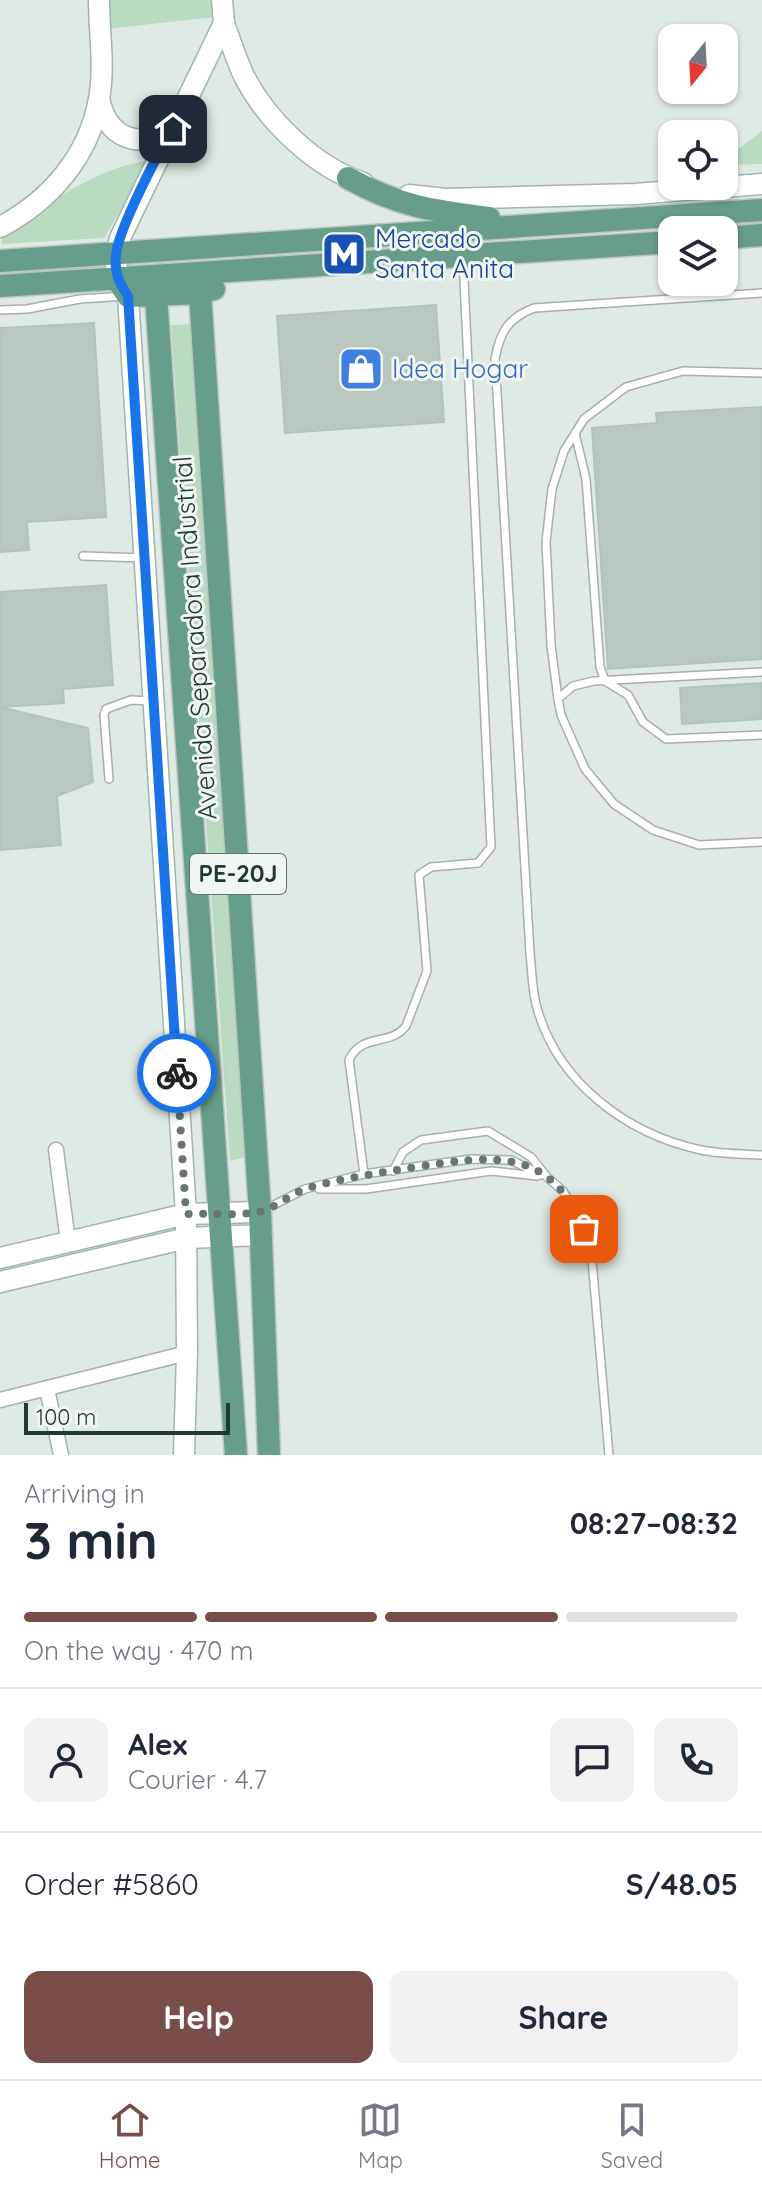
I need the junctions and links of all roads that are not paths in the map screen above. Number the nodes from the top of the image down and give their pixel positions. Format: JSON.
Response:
{"nodes":[{"id":1,"x":99,"y":0,"type":"edge"},
{"id":2,"x":222,"y":0,"type":"edge"},
{"id":3,"x":224,"y":23,"type":"junction"},
{"id":4,"x":99,"y":98,"type":"junction"},
{"id":5,"x":173,"y":129,"type":"junction"},
{"id":6,"x":348,"y":178,"type":"junction"},
{"id":7,"x":762,"y":184,"type":"edge"},
{"id":8,"x":762,"y":210,"type":"edge"},
{"id":9,"x":542,"y":225,"type":"junction"},
{"id":10,"x":0,"y":227,"type":"edge"},
{"id":11,"x":762,"y":235,"type":"edge"},
{"id":12,"x":738,"y":237,"type":"edge"},
{"id":13,"x":658,"y":243,"type":"edge"},
{"id":14,"x":116,"y":255,"type":"junction"},
{"id":15,"x":463,"y":257,"type":"junction"},
{"id":16,"x":0,"y":261,"type":"edge"},
{"id":17,"x":258,"y":270,"type":"junction"},
{"id":18,"x":0,"y":286,"type":"edge"},
{"id":19,"x":123,"y":288,"type":"junction"},
{"id":20,"x":200,"y":293,"type":"junction"},
{"id":21,"x":762,"y":293,"type":"edge"},
{"id":22,"x":156,"y":296,"type":"junction"},
{"id":23,"x":0,"y":310,"type":"edge"},
{"id":24,"x":762,"y":373,"type":"edge"},
{"id":25,"x":575,"y":433,"type":"junction"},
{"id":26,"x":83,"y":556,"type":"dead end"},
{"id":27,"x":146,"y":558,"type":"junction"},
{"id":28,"x":762,"y":672,"type":"edge"},
{"id":29,"x":605,"y":681,"type":"junction"},
{"id":30,"x":558,"y":699,"type":"junction"},
{"id":31,"x":155,"y":701,"type":"junction"},
{"id":32,"x":762,"y":735,"type":"edge"},
{"id":33,"x":109,"y":779,"type":"dead end"},
{"id":34,"x":762,"y":842,"type":"edge"},
{"id":35,"x":56,"y":1150,"type":"dead end"},
{"id":36,"x":762,"y":1155,"type":"edge"},
{"id":37,"x":393,"y":1171,"type":"junction"},
{"id":38,"x":364,"y":1174,"type":"junction"},
{"id":39,"x":547,"y":1177,"type":"junction"},
{"id":40,"x":305,"y":1189,"type":"junction"},
{"id":41,"x":260,"y":1212,"type":"junction"},
{"id":42,"x":220,"y":1213,"type":"junction"},
{"id":43,"x":186,"y":1214,"type":"junction"},
{"id":44,"x":262,"y":1235,"type":"junction"},
{"id":45,"x":222,"y":1236,"type":"junction"},
{"id":46,"x":187,"y":1238,"type":"junction"},
{"id":47,"x":68,"y":1242,"type":"junction"},
{"id":48,"x":0,"y":1258,"type":"edge"},
{"id":49,"x":0,"y":1282,"type":"edge"},
{"id":50,"x":187,"y":1353,"type":"junction"},
{"id":51,"x":47,"y":1389,"type":"junction"},
{"id":52,"x":0,"y":1400,"type":"edge"},
{"id":53,"x":61,"y":1455,"type":"edge"},
{"id":54,"x":184,"y":1455,"type":"edge"},
{"id":55,"x":236,"y":1455,"type":"edge"},
{"id":56,"x":269,"y":1455,"type":"edge"},
{"id":57,"x":609,"y":1455,"type":"edge"}],
"edges":[{"from":1,"to":4,"type":"street"},
{"from":2,"to":3,"type":"street"},
{"from":3,"to":5,"type":"street"},
{"from":3,"to":6,"type":"street"},
{"from":4,"to":5,"type":"street"},
{"from":4,"to":10,"type":"street"},
{"from":5,"to":14,"type":"street"},
{"from":6,"to":7,"type":"street"},
{"from":6,"to":9,"type":"main road"},
{"from":8,"to":9,"type":"main road"},
{"from":9,"to":14,"type":"main road"},
{"from":11,"to":12,"type":"main road"},
{"from":13,"to":15,"type":"main road"},
{"from":14,"to":16,"type":"main road"},
{"from":14,"to":19,"type":"street"},
{"from":15,"to":17,"type":"main road"},
{"from":15,"to":38,"type":"lane"},
{"from":17,"to":19,"type":"main road"},
{"from":17,"to":20,"type":"main road"},
{"from":18,"to":19,"type":"main road"},
{"from":19,"to":22,"type":"main road"},
{"from":19,"to":23,"type":"lane"},
{"from":19,"to":27,"type":"street"},
{"from":20,"to":22,"type":"main road"},
{"from":20,"to":41,"type":"main road","name":"Avenida Separadora Industrial","number":"PE-20J"},
{"from":21,"to":36,"type":"lane"},
{"from":22,"to":42,"type":"main road","name":"Avenida Separadora Industrial","number":"PE-20J"},
{"from":24,"to":25,"type":"lane"},
{"from":25,"to":29,"type":"lane"},
{"from":25,"to":30,"type":"lane"},
{"from":26,"to":27,"type":"lane"},
{"from":27,"to":31,"type":"street"},
{"from":28,"to":29,"type":"lane"},
{"from":29,"to":30,"type":"lane"},
{"from":29,"to":32,"type":"lane"},
{"from":30,"to":34,"type":"lane"},
{"from":31,"to":33,"type":"lane"},
{"from":31,"to":43,"type":"street"},
{"from":35,"to":47,"type":"street"},
{"from":37,"to":38,"type":"lane"},
{"from":37,"to":39,"type":"lane"},
{"from":37,"to":39,"type":"lane"},
{"from":38,"to":40,"type":"lane"},
{"from":39,"to":40,"type":"lane"},
{"from":39,"to":57,"type":"lane"},
{"from":40,"to":41,"type":"lane"},
{"from":41,"to":42,"type":"street"},
{"from":41,"to":44,"type":"main road","name":"Avenida Separadora Industrial","number":"PE-20J"},
{"from":42,"to":43,"type":"street"},
{"from":42,"to":45,"type":"main road","name":"Avenida Separadora Industrial","number":"PE-20J"},
{"from":43,"to":46,"type":"street"},
{"from":43,"to":47,"type":"street"},
{"from":44,"to":45,"type":"street"},
{"from":44,"to":56,"type":"main road","name":"Avenida Separadora Industrial","number":"PE-20J"},
{"from":45,"to":46,"type":"street"},
{"from":45,"to":55,"type":"main road","name":"Avenida Separadora Industrial","number":"PE-20J"},
{"from":46,"to":49,"type":"street"},
{"from":46,"to":50,"type":"street"},
{"from":47,"to":48,"type":"street"},
{"from":50,"to":51,"type":"street"},
{"from":50,"to":54,"type":"street"},
{"from":51,"to":52,"type":"street"},
{"from":51,"to":53,"type":"street"}]}
